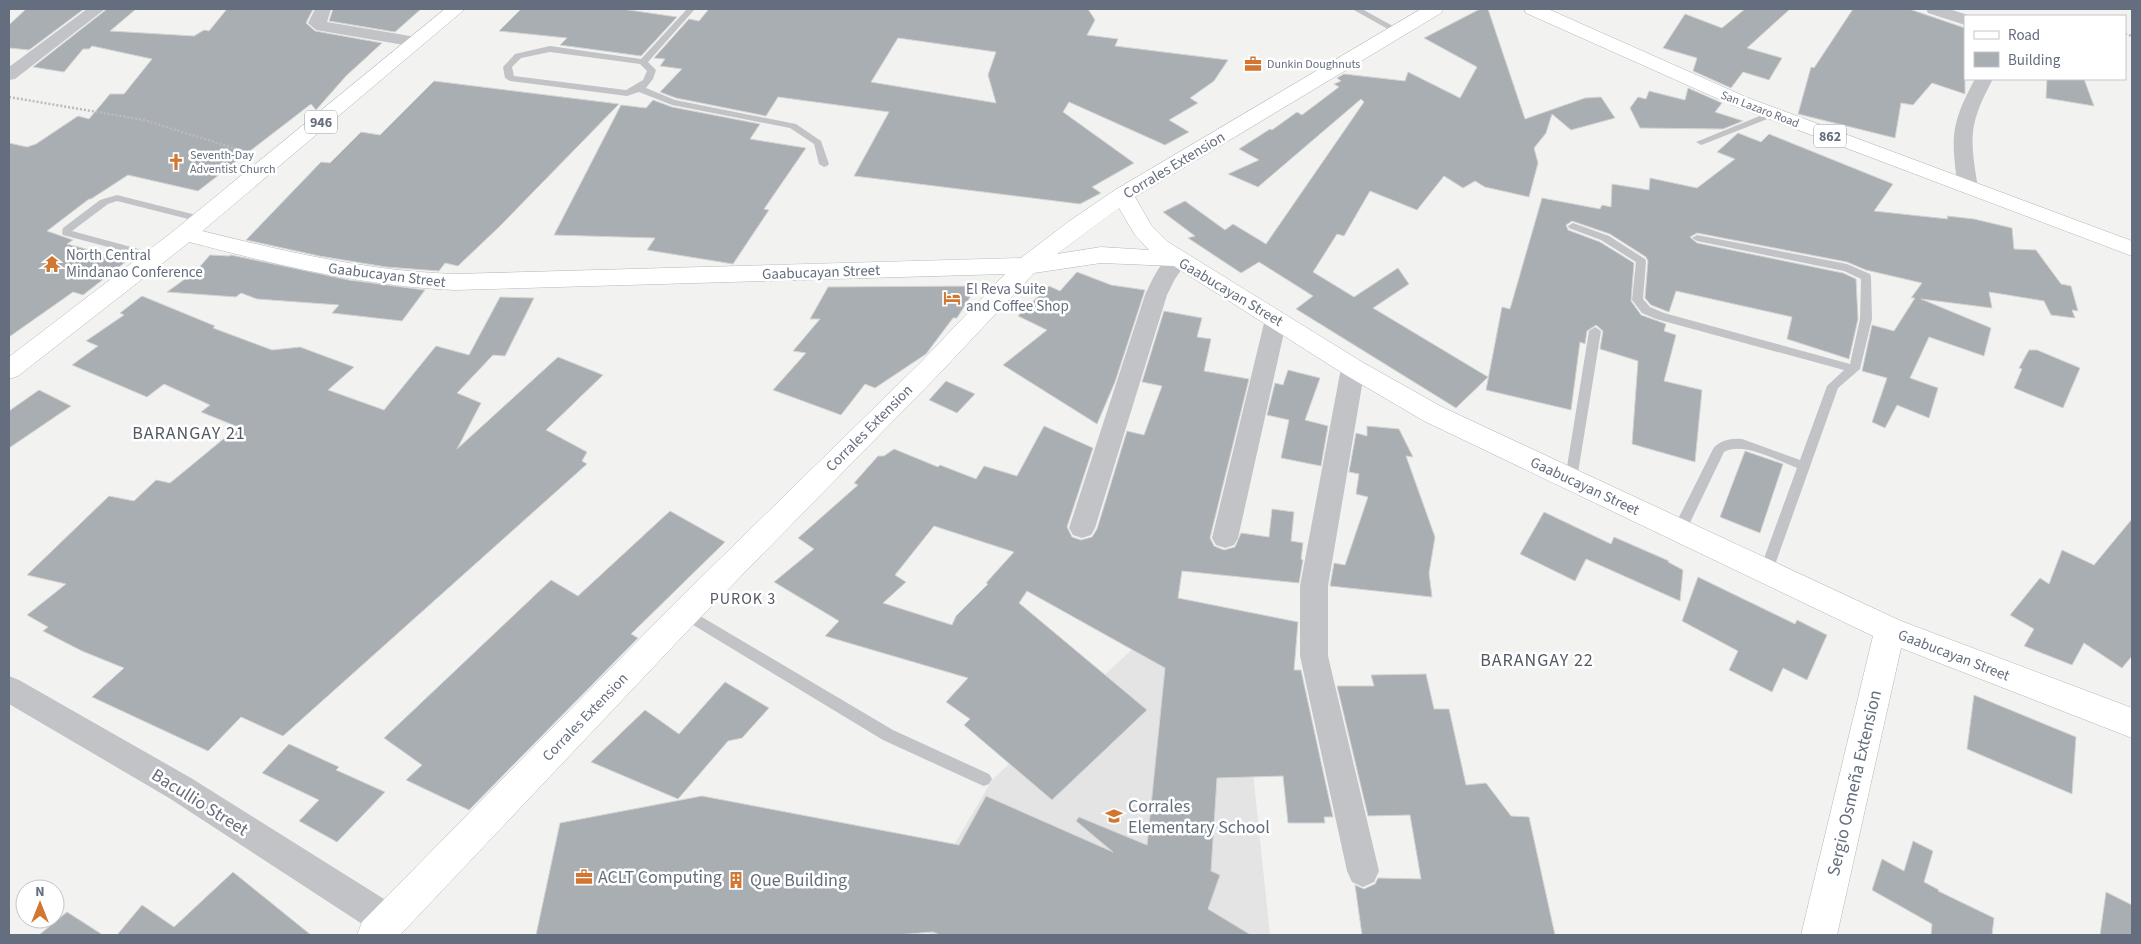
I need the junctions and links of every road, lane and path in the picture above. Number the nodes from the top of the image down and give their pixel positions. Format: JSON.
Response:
{"nodes":[{"id":1,"x":97,"y":9,"type":"edge"},
{"id":2,"x":323,"y":9,"type":"edge"},
{"id":3,"x":456,"y":9,"type":"edge"},
{"id":4,"x":691,"y":9,"type":"edge"},
{"id":5,"x":1356,"y":9,"type":"edge"},
{"id":6,"x":1434,"y":9,"type":"edge"},
{"id":7,"x":1533,"y":9,"type":"edge"},
{"id":8,"x":1934,"y":9,"type":"edge"},
{"id":9,"x":1964,"y":20,"type":"edge"},
{"id":10,"x":1398,"y":31,"type":"junction"},
{"id":11,"x":416,"y":42,"type":"junction"},
{"id":12,"x":643,"y":62,"type":"junction"},
{"id":13,"x":9,"y":75,"type":"edge"},
{"id":14,"x":1983,"y":80,"type":"edge"},
{"id":15,"x":641,"y":89,"type":"junction"},
{"id":16,"x":9,"y":96,"type":"edge"},
{"id":17,"x":1772,"y":114,"type":"junction"},
{"id":18,"x":1701,"y":142,"type":"dead end"},
{"id":19,"x":274,"y":161,"type":"junction"},
{"id":20,"x":824,"y":164,"type":"dead end"},
{"id":21,"x":1968,"y":188,"type":"junction"},
{"id":22,"x":1123,"y":195,"type":"junction"},
{"id":23,"x":1573,"y":226,"type":"dead end"},
{"id":24,"x":195,"y":227,"type":"junction"},
{"id":25,"x":1697,"y":238,"type":"dead end"},
{"id":26,"x":2132,"y":249,"type":"edge"},
{"id":27,"x":157,"y":257,"type":"junction"},
{"id":28,"x":1178,"y":259,"type":"junction"},
{"id":29,"x":1026,"y":266,"type":"junction"},
{"id":30,"x":1276,"y":319,"type":"junction"},
{"id":31,"x":1595,"y":331,"type":"dead end"},
{"id":32,"x":1353,"y":368,"type":"junction"},
{"id":33,"x":1854,"y":369,"type":"junction"},
{"id":34,"x":9,"y":370,"type":"edge"},
{"id":35,"x":1804,"y":466,"type":"junction"},
{"id":36,"x":1571,"y":479,"type":"junction"},
{"id":37,"x":1082,"y":528,"type":"dead end"},
{"id":38,"x":1680,"y":531,"type":"junction"},
{"id":39,"x":1225,"y":538,"type":"dead end"},
{"id":40,"x":1766,"y":572,"type":"junction"},
{"id":41,"x":685,"y":613,"type":"junction"},
{"id":42,"x":1890,"y":630,"type":"junction"},
{"id":43,"x":9,"y":689,"type":"edge"},
{"id":44,"x":2132,"y":723,"type":"edge"},
{"id":45,"x":984,"y":779,"type":"dead end"},
{"id":46,"x":1364,"y":871,"type":"dead end"},
{"id":47,"x":381,"y":928,"type":"edge"},
{"id":48,"x":1819,"y":935,"type":"edge"}],
"edges":[{"from":1,"to":13,"type":"street"},
{"from":2,"to":11,"type":"street"},
{"from":3,"to":11,"type":"main road","number":"946"},
{"from":4,"to":12,"type":"lane"},
{"from":5,"to":10,"type":"lane"},
{"from":6,"to":10,"type":"main road","name":"Corrales Extension"},
{"from":7,"to":17,"type":"main road","name":"San Lazaro Road","number":"862"},
{"from":8,"to":9,"type":"street"},
{"from":10,"to":22,"type":"main road","name":"Corrales Extension"},
{"from":11,"to":19,"type":"main road","number":"946"},
{"from":12,"to":15,"type":"lane"},
{"from":12,"to":15,"type":"lane"},
{"from":14,"to":21,"type":"street"},
{"from":15,"to":20,"type":"lane"},
{"from":16,"to":19,"type":"path"},
{"from":17,"to":18,"type":"lane"},
{"from":17,"to":21,"type":"main road","name":"San Lazaro Road","number":"862"},
{"from":19,"to":24,"type":"main road","number":"946"},
{"from":21,"to":26,"type":"main road","name":"San Lazaro Road","number":"862"},
{"from":22,"to":28,"type":"main road"},
{"from":22,"to":29,"type":"main road","name":"Corrales Extension"},
{"from":23,"to":33,"type":"lane"},
{"from":24,"to":27,"type":"main road","number":"946"},
{"from":24,"to":27,"type":"lane"},
{"from":24,"to":29,"type":"main road","name":"Gaabucayan Street"},
{"from":25,"to":33,"type":"lane"},
{"from":27,"to":34,"type":"main road","number":"946"},
{"from":28,"to":29,"type":"main road","name":"Gaabucayan Street"},
{"from":28,"to":30,"type":"main road","name":"Gaabucayan Street"},
{"from":28,"to":37,"type":"street"},
{"from":29,"to":41,"type":"main road","name":"Corrales Extension"},
{"from":30,"to":32,"type":"main road","name":"Gaabucayan Street"},
{"from":30,"to":39,"type":"street"},
{"from":31,"to":36,"type":"lane"},
{"from":32,"to":36,"type":"main road","name":"Gaabucayan Street"},
{"from":32,"to":46,"type":"street"},
{"from":33,"to":35,"type":"lane"},
{"from":35,"to":38,"type":"lane"},
{"from":35,"to":40,"type":"lane"},
{"from":36,"to":38,"type":"main road","name":"Gaabucayan Street"},
{"from":38,"to":40,"type":"main road","name":"Gaabucayan Street"},
{"from":40,"to":42,"type":"main road","name":"Gaabucayan Street"},
{"from":41,"to":45,"type":"lane"},
{"from":41,"to":47,"type":"main road","name":"Corrales Extension"},
{"from":42,"to":44,"type":"main road","name":"Gaabucayan Street"},
{"from":42,"to":48,"type":"main road","name":"Sergio Osmeña Extension"},
{"from":43,"to":47,"type":"street","name":"Bacullio Street"}]}
